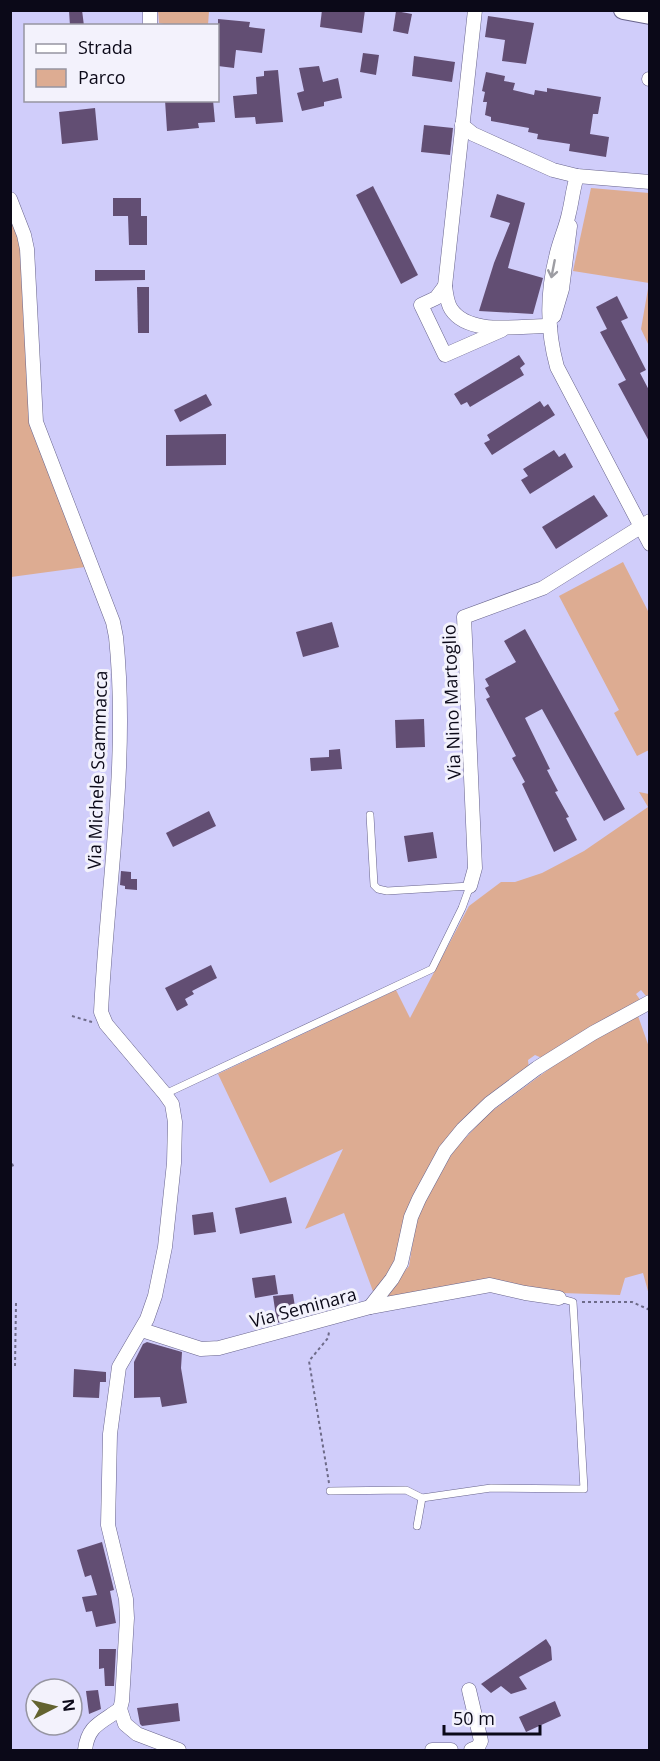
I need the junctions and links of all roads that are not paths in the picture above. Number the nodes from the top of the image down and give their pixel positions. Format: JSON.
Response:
{"nodes":[{"id":1,"x":475,"y":10,"type":"edge"},
{"id":2,"x":622,"y":10,"type":"edge"},
{"id":3,"x":650,"y":15,"type":"edge"},
{"id":4,"x":462,"y":124,"type":"junction"},
{"id":5,"x":577,"y":176,"type":"junction"},
{"id":6,"x":650,"y":182,"type":"edge"},
{"id":7,"x":10,"y":199,"type":"edge"},
{"id":8,"x":445,"y":286,"type":"junction"},
{"id":9,"x":550,"y":326,"type":"junction"},
{"id":10,"x":504,"y":328,"type":"junction"},
{"id":11,"x":645,"y":523,"type":"edge"},
{"id":12,"x":650,"y":544,"type":"edge"},
{"id":13,"x":370,"y":815,"type":"dead end"},
{"id":14,"x":470,"y":886,"type":"junction"},
{"id":15,"x":648,"y":1008,"type":"edge"},
{"id":16,"x":165,"y":1094,"type":"junction"},
{"id":17,"x":559,"y":1298,"type":"joint"},
{"id":18,"x":370,"y":1307,"type":"junction"},
{"id":19,"x":142,"y":1330,"type":"junction"},
{"id":20,"x":330,"y":1491,"type":"road end"},
{"id":21,"x":422,"y":1498,"type":"junction"},
{"id":22,"x":417,"y":1526,"type":"dead end"},
{"id":23,"x":469,"y":1690,"type":"dead end"},
{"id":24,"x":120,"y":1709,"type":"junction"},
{"id":25,"x":86,"y":1750,"type":"edge"},
{"id":26,"x":179,"y":1750,"type":"edge"},
{"id":27,"x":432,"y":1750,"type":"edge"},
{"id":28,"x":451,"y":1750,"type":"edge"},
{"id":29,"x":471,"y":1750,"type":"edge"}],
"edges":[{"from":1,"to":4,"type":"street"},
{"from":2,"to":3,"type":"main road"},
{"from":4,"to":5,"type":"street"},
{"from":4,"to":8,"type":"street"},
{"from":5,"to":6,"type":"street"},
{"from":5,"to":9,"type":"street"},
{"from":7,"to":16,"type":"street","name":"Via Michele Scammacca"},
{"from":8,"to":10,"type":"street"},
{"from":8,"to":10,"type":"street"},
{"from":9,"to":10,"type":"street"},
{"from":9,"to":11,"type":"street"},
{"from":11,"to":12,"type":"street"},
{"from":11,"to":14,"type":"street","name":"Via Nino Martoglio"},
{"from":13,"to":14,"type":"lane"},
{"from":14,"to":16,"type":"lane"},
{"from":15,"to":18,"type":"street","name":"Via Seminara"},
{"from":16,"to":19,"type":"street"},
{"from":17,"to":18,"type":"street"},
{"from":17,"to":21,"type":"lane"},
{"from":18,"to":19,"type":"street","name":"Via Seminara"},
{"from":19,"to":24,"type":"street"},
{"from":20,"to":21,"type":"lane"},
{"from":21,"to":22,"type":"lane"},
{"from":23,"to":29,"type":"street"},
{"from":24,"to":25,"type":"street"},
{"from":24,"to":26,"type":"street"},
{"from":27,"to":28,"type":"street"}]}
